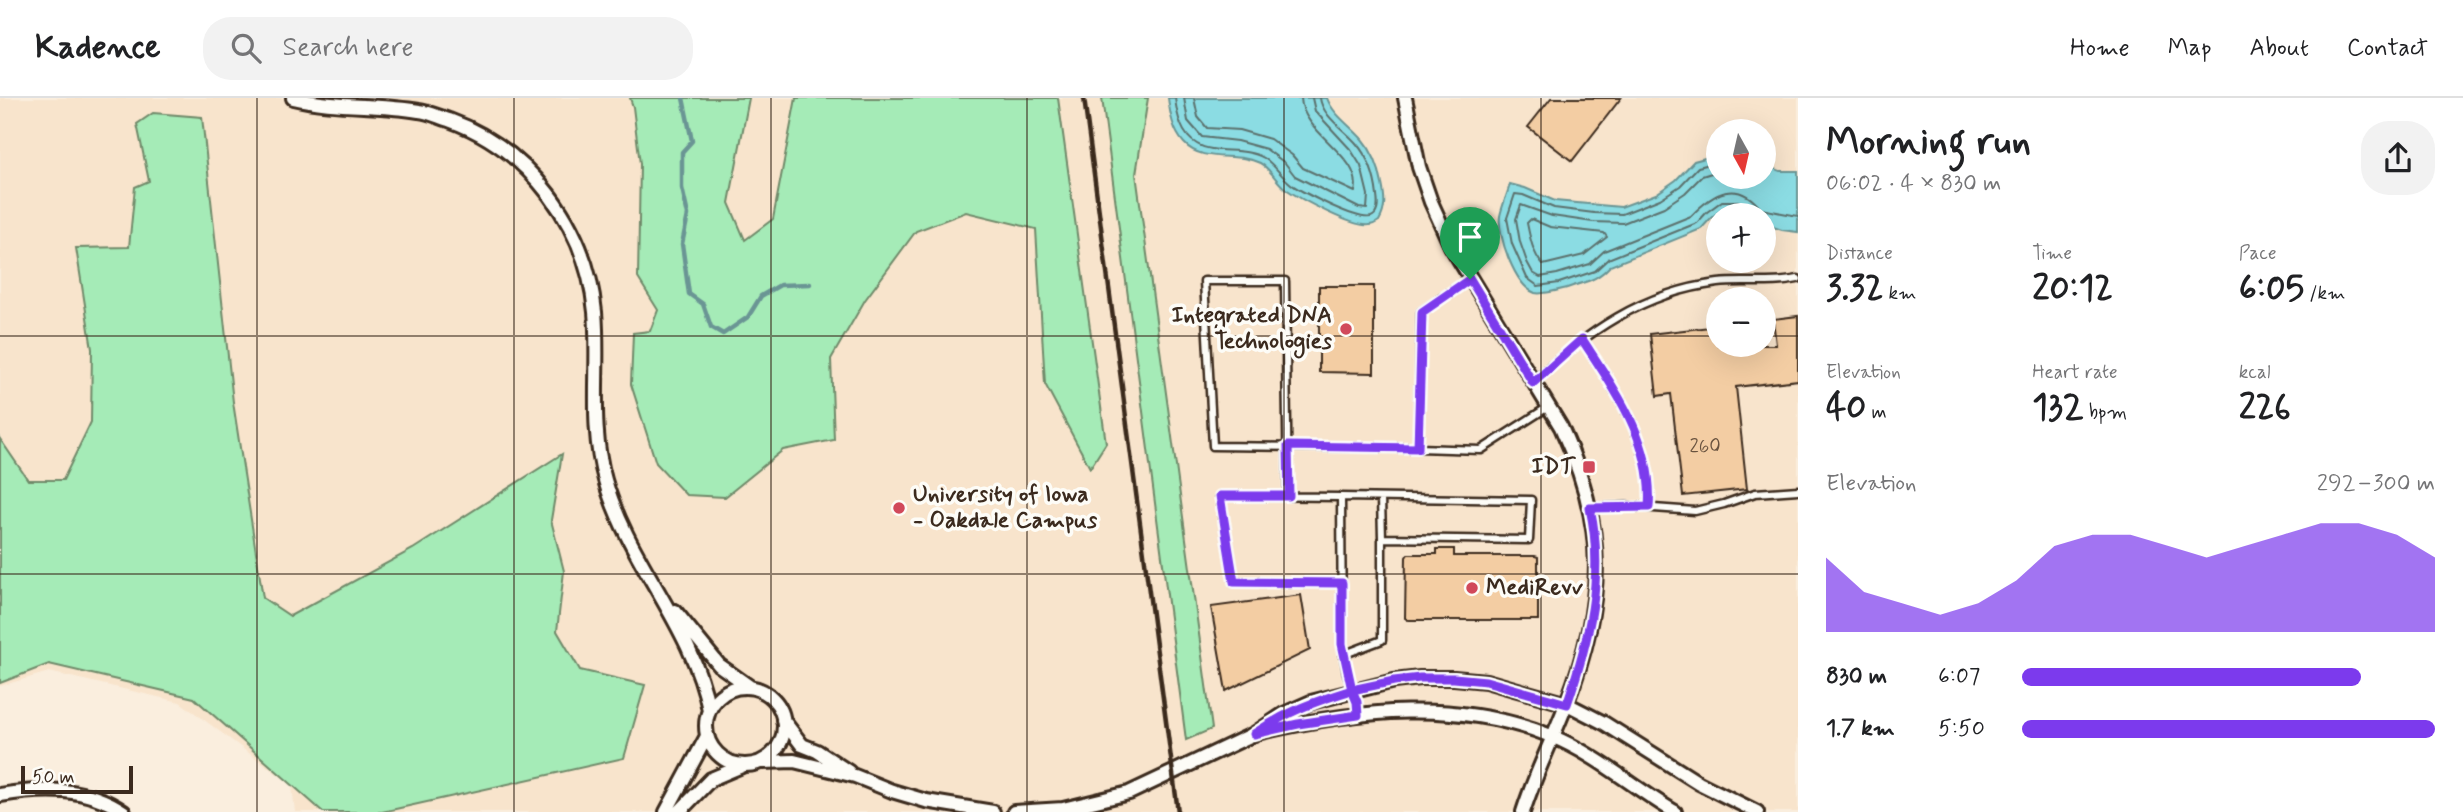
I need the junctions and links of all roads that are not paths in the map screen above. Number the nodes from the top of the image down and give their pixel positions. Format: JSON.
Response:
{"nodes":[{"id":1,"x":293,"y":98,"type":"edge"},
{"id":2,"x":1405,"y":98,"type":"edge"},
{"id":3,"x":1470,"y":279,"type":"junction"},
{"id":4,"x":1798,"y":279,"type":"edge"},
{"id":5,"x":1582,"y":339,"type":"junction"},
{"id":6,"x":1533,"y":383,"type":"junction"},
{"id":7,"x":1549,"y":407,"type":"junction"},
{"id":8,"x":1288,"y":446,"type":"junction"},
{"id":9,"x":1418,"y":448,"type":"junction"},
{"id":10,"x":1798,"y":490,"type":"edge"},
{"id":11,"x":1289,"y":496,"type":"junction"},
{"id":12,"x":1341,"y":497,"type":"junction"},
{"id":13,"x":1381,"y":498,"type":"junction"},
{"id":14,"x":1649,"y":507,"type":"junction"},
{"id":15,"x":1590,"y":508,"type":"junction"},
{"id":16,"x":1382,"y":538,"type":"junction"},
{"id":17,"x":1342,"y":583,"type":"junction"},
{"id":18,"x":663,"y":598,"type":"junction"},
{"id":19,"x":1345,"y":654,"type":"junction"},
{"id":20,"x":750,"y":687,"type":"junction"},
{"id":21,"x":1352,"y":690,"type":"junction"},
{"id":22,"x":1567,"y":704,"type":"junction"},
{"id":23,"x":709,"y":710,"type":"junction"},
{"id":24,"x":1358,"y":715,"type":"junction"},
{"id":25,"x":783,"y":720,"type":"junction"},
{"id":26,"x":1254,"y":734,"type":"junction"},
{"id":27,"x":707,"y":736,"type":"junction"},
{"id":28,"x":1552,"y":737,"type":"junction"},
{"id":29,"x":760,"y":762,"type":"junction"},
{"id":30,"x":744,"y":765,"type":"junction"},
{"id":31,"x":855,"y":776,"type":"junction"},
{"id":32,"x":0,"y":795,"type":"edge"},
{"id":33,"x":124,"y":812,"type":"edge"},
{"id":34,"x":666,"y":812,"type":"edge"},
{"id":35,"x":679,"y":812,"type":"edge"},
{"id":36,"x":993,"y":812,"type":"edge"},
{"id":37,"x":1014,"y":812,"type":"edge"},
{"id":38,"x":1523,"y":812,"type":"edge"},
{"id":39,"x":1675,"y":812,"type":"edge"},
{"id":40,"x":1757,"y":812,"type":"edge"}],
"edges":[{"from":1,"to":18,"type":"street"},
{"from":2,"to":3,"type":"street"},
{"from":3,"to":6,"type":"street"},
{"from":3,"to":9,"type":"lane"},
{"from":4,"to":5,"type":"lane"},
{"from":5,"to":6,"type":"lane"},
{"from":5,"to":14,"type":"lane"},
{"from":6,"to":7,"type":"street"},
{"from":7,"to":9,"type":"lane"},
{"from":7,"to":15,"type":"street"},
{"from":8,"to":8,"type":"lane"},
{"from":8,"to":9,"type":"lane"},
{"from":8,"to":11,"type":"lane"},
{"from":10,"to":14,"type":"lane"},
{"from":11,"to":12,"type":"lane"},
{"from":11,"to":17,"type":"lane"},
{"from":12,"to":13,"type":"lane"},
{"from":12,"to":17,"type":"lane"},
{"from":13,"to":16,"type":"lane"},
{"from":13,"to":16,"type":"lane"},
{"from":14,"to":15,"type":"lane"},
{"from":15,"to":22,"type":"street"},
{"from":16,"to":19,"type":"lane"},
{"from":17,"to":19,"type":"lane"},
{"from":18,"to":20,"type":"street"},
{"from":18,"to":23,"type":"street"},
{"from":19,"to":21,"type":"lane"},
{"from":20,"to":23,"type":"street"},
{"from":20,"to":25,"type":"street"},
{"from":21,"to":22,"type":"street"},
{"from":21,"to":24,"type":"lane"},
{"from":21,"to":26,"type":"street"},
{"from":22,"to":28,"type":"street"},
{"from":22,"to":40,"type":"street"},
{"from":23,"to":27,"type":"street"},
{"from":24,"to":26,"type":"street"},
{"from":24,"to":28,"type":"street"},
{"from":25,"to":29,"type":"street"},
{"from":25,"to":31,"type":"street"},
{"from":26,"to":37,"type":"street"},
{"from":27,"to":30,"type":"street"},
{"from":27,"to":34,"type":"street"},
{"from":28,"to":38,"type":"street"},
{"from":28,"to":39,"type":"street"},
{"from":29,"to":30,"type":"street"},
{"from":29,"to":31,"type":"street"},
{"from":30,"to":35,"type":"street"},
{"from":31,"to":36,"type":"street"},
{"from":32,"to":33,"type":"street"}]}
